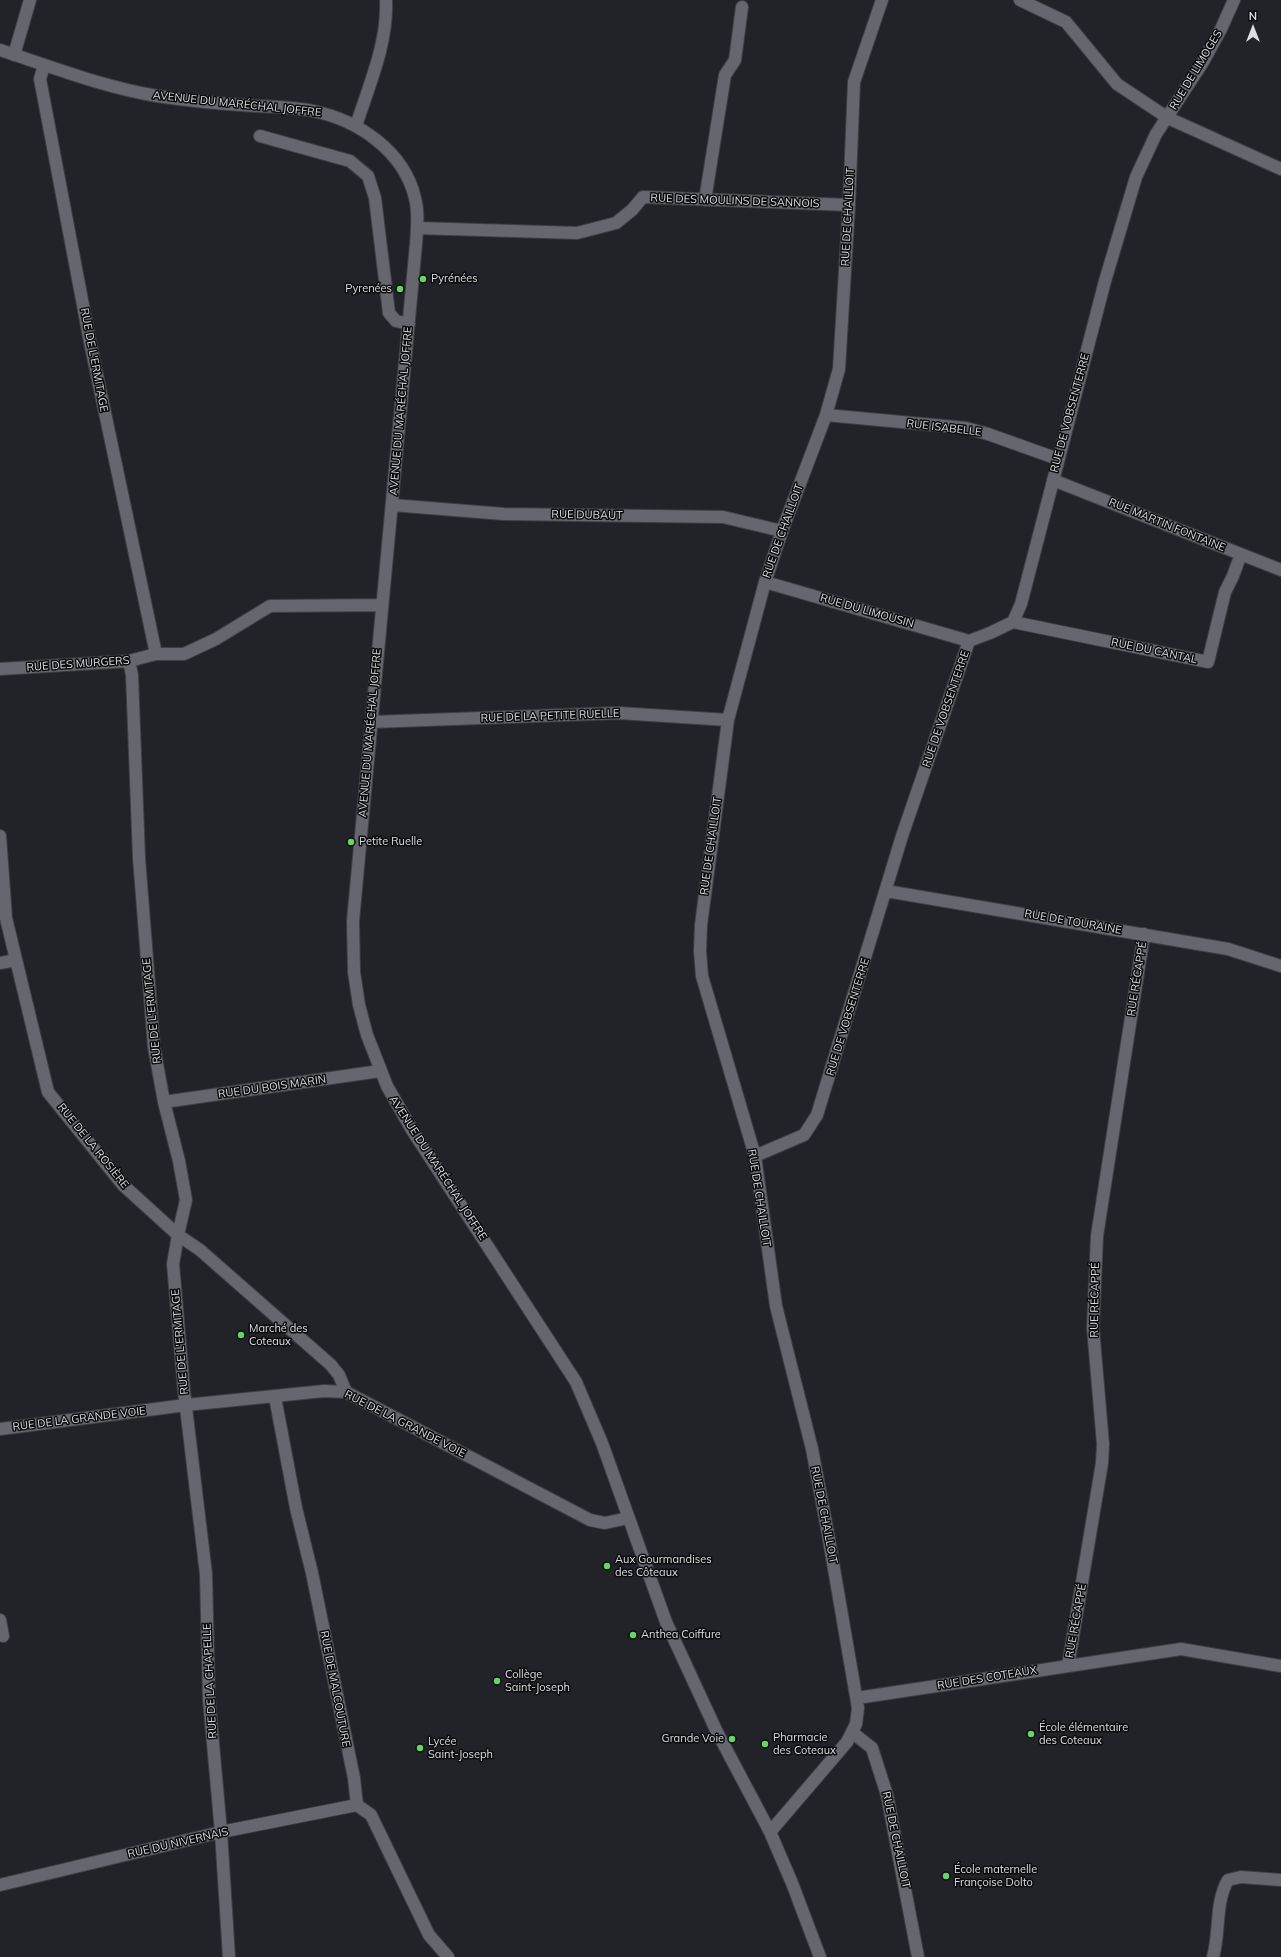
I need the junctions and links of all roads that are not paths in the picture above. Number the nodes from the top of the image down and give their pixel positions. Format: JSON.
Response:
{"nodes":[{"id":1,"x":30,"y":0,"type":"edge"},
{"id":2,"x":386,"y":0,"type":"edge"},
{"id":3,"x":882,"y":0,"type":"edge"},
{"id":4,"x":1020,"y":0,"type":"edge"},
{"id":5,"x":1234,"y":0,"type":"edge"},
{"id":6,"x":742,"y":7,"type":"dead end"},
{"id":7,"x":0,"y":50,"type":"edge"},
{"id":8,"x":14,"y":55,"type":"junction"},
{"id":9,"x":44,"y":65,"type":"junction"},
{"id":10,"x":1168,"y":118,"type":"junction"},
{"id":11,"x":356,"y":126,"type":"junction"},
{"id":12,"x":260,"y":136,"type":"dead end"},
{"id":13,"x":1281,"y":169,"type":"edge"},
{"id":14,"x":705,"y":200,"type":"junction"},
{"id":15,"x":849,"y":205,"type":"junction"},
{"id":16,"x":417,"y":228,"type":"junction"},
{"id":17,"x":409,"y":324,"type":"junction"},
{"id":18,"x":826,"y":415,"type":"junction"},
{"id":19,"x":1058,"y":459,"type":"junction"},
{"id":20,"x":1053,"y":480,"type":"junction"},
{"id":21,"x":392,"y":505,"type":"junction"},
{"id":22,"x":782,"y":531,"type":"junction"},
{"id":23,"x":1241,"y":554,"type":"junction"},
{"id":24,"x":1281,"y":570,"type":"edge"},
{"id":25,"x":765,"y":582,"type":"junction"},
{"id":26,"x":382,"y":605,"type":"junction"},
{"id":27,"x":1013,"y":622,"type":"junction"},
{"id":28,"x":970,"y":641,"type":"junction"},
{"id":29,"x":156,"y":654,"type":"junction"},
{"id":30,"x":129,"y":661,"type":"junction"},
{"id":31,"x":0,"y":669,"type":"edge"},
{"id":32,"x":728,"y":720,"type":"junction"},
{"id":33,"x":372,"y":722,"type":"junction"},
{"id":34,"x":0,"y":836,"type":"edge"},
{"id":35,"x":886,"y":891,"type":"junction"},
{"id":36,"x":1144,"y":934,"type":"junction"},
{"id":37,"x":16,"y":960,"type":"junction"},
{"id":38,"x":0,"y":963,"type":"edge"},
{"id":39,"x":1281,"y":966,"type":"edge"},
{"id":40,"x":380,"y":1071,"type":"junction"},
{"id":41,"x":164,"y":1102,"type":"junction"},
{"id":42,"x":755,"y":1156,"type":"junction"},
{"id":43,"x":178,"y":1235,"type":"junction"},
{"id":44,"x":346,"y":1392,"type":"junction"},
{"id":45,"x":276,"y":1396,"type":"junction"},
{"id":46,"x":186,"y":1405,"type":"junction"},
{"id":47,"x":0,"y":1429,"type":"edge"},
{"id":48,"x":628,"y":1518,"type":"junction"},
{"id":49,"x":0,"y":1620,"type":"edge"},
{"id":50,"x":3,"y":1636,"type":"dead end"},
{"id":51,"x":1068,"y":1666,"type":"junction"},
{"id":52,"x":1281,"y":1666,"type":"edge"},
{"id":53,"x":857,"y":1698,"type":"junction"},
{"id":54,"x":853,"y":1733,"type":"junction"},
{"id":55,"x":357,"y":1805,"type":"junction"},
{"id":56,"x":221,"y":1832,"type":"junction"},
{"id":57,"x":770,"y":1832,"type":"junction"},
{"id":58,"x":1281,"y":1880,"type":"edge"},
{"id":59,"x":0,"y":1885,"type":"edge"},
{"id":60,"x":229,"y":1957,"type":"edge"},
{"id":61,"x":448,"y":1957,"type":"edge"},
{"id":62,"x":820,"y":1957,"type":"edge"},
{"id":63,"x":918,"y":1957,"type":"edge"},
{"id":64,"x":1213,"y":1957,"type":"edge"}],
"edges":[{"from":1,"to":8,"type":"street"},
{"from":2,"to":11,"type":"street"},
{"from":3,"to":15,"type":"street","name":"RUE DE CHAILLOIT"},
{"from":4,"to":10,"type":"street"},
{"from":5,"to":10,"type":"street","name":"RUE DE LIMOGES"},
{"from":6,"to":14,"type":"street"},
{"from":7,"to":8,"type":"street","name":"AVENUE DU MARÉCHAL JOFFRE"},
{"from":8,"to":9,"type":"street","name":"AVENUE DU MARÉCHAL JOFFRE"},
{"from":9,"to":11,"type":"street","name":"AVENUE DU MARÉCHAL JOFFRE"},
{"from":9,"to":29,"type":"street","name":"RUE DE L'ERMITAGE"},
{"from":10,"to":13,"type":"street"},
{"from":10,"to":19,"type":"street","name":"RUE DE VOBSENTERRE"},
{"from":11,"to":16,"type":"street","name":"AVENUE DU MARÉCHAL JOFFRE"},
{"from":12,"to":17,"type":"street"},
{"from":14,"to":15,"type":"street","name":"RUE DES MOULINS DE SANNOIS"},
{"from":14,"to":16,"type":"street","name":"RUE DES MOULINS DE SANNOIS"},
{"from":15,"to":18,"type":"street","name":"RUE DE CHAILLOIT"},
{"from":16,"to":17,"type":"street","name":"AVENUE DU MARÉCHAL JOFFRE"},
{"from":17,"to":21,"type":"street","name":"AVENUE DU MARÉCHAL JOFFRE"},
{"from":18,"to":19,"type":"street","name":"RUE ISABELLE"},
{"from":18,"to":22,"type":"street","name":"RUE DE CHAILLOIT"},
{"from":19,"to":20,"type":"street","name":"RUE DE VOBSENTERRE"},
{"from":20,"to":23,"type":"street","name":"RUE MARTIN FONTAINE"},
{"from":20,"to":27,"type":"street","name":"RUE DE VOBSENTERRE"},
{"from":21,"to":22,"type":"street","name":"RUE DUBAUT"},
{"from":21,"to":26,"type":"street","name":"AVENUE DU MARÉCHAL JOFFRE"},
{"from":22,"to":25,"type":"street","name":"RUE DE CHAILLOIT"},
{"from":23,"to":24,"type":"street","name":"RUE MARTIN FONTAINE"},
{"from":23,"to":27,"type":"street","name":"RUE DU CANTAL"},
{"from":25,"to":28,"type":"street","name":"RUE DU LIMOUSIN"},
{"from":25,"to":32,"type":"street","name":"RUE DE CHAILLOIT"},
{"from":26,"to":29,"type":"street","name":"RUE DES MURGERS"},
{"from":26,"to":33,"type":"street","name":"AVENUE DU MARÉCHAL JOFFRE"},
{"from":27,"to":28,"type":"street","name":"RUE DE VOBSENTERRE"},
{"from":28,"to":35,"type":"street","name":"RUE DE VOBSENTERRE"},
{"from":29,"to":30,"type":"street","name":"RUE DES MURGERS"},
{"from":30,"to":31,"type":"street","name":"RUE DES MURGERS"},
{"from":30,"to":41,"type":"street","name":"RUE DE L'ERMITAGE"},
{"from":32,"to":33,"type":"street","name":"RUE DE LA PETITE RUELLE"},
{"from":32,"to":42,"type":"street","name":"RUE DE CHAILLOIT"},
{"from":33,"to":40,"type":"street","name":"AVENUE DU MARÉCHAL JOFFRE"},
{"from":34,"to":37,"type":"street","name":"RUE DE LA ROSIÈRE"},
{"from":35,"to":36,"type":"street","name":"RUE DE TOURAINE"},
{"from":35,"to":42,"type":"street","name":"RUE DE VOBSENTERRE"},
{"from":36,"to":39,"type":"street","name":"RUE DE TOURAINE"},
{"from":36,"to":51,"type":"street","name":"RUE RÉCAPPÉ"},
{"from":37,"to":38,"type":"street"},
{"from":37,"to":43,"type":"street","name":"RUE DE LA ROSIÈRE"},
{"from":40,"to":41,"type":"street","name":"RUE DU BOIS MARIN"},
{"from":40,"to":48,"type":"street","name":"AVENUE DU MARÉCHAL JOFFRE"},
{"from":41,"to":43,"type":"street","name":"RUE DE L'ERMITAGE"},
{"from":42,"to":53,"type":"street","name":"RUE DE CHAILLOIT"},
{"from":43,"to":44,"type":"street","name":"RUE DE LA ROSIÈRE"},
{"from":43,"to":46,"type":"street","name":"RUE DE L'ERMITAGE"},
{"from":44,"to":45,"type":"street","name":"RUE DE LA GRANDE VOIE"},
{"from":44,"to":48,"type":"street","name":"RUE DE LA GRANDE VOIE"},
{"from":45,"to":46,"type":"street","name":"RUE DE LA GRANDE VOIE"},
{"from":45,"to":55,"type":"street","name":"RUE DE MALCOUTURE"},
{"from":46,"to":47,"type":"street","name":"RUE DE LA GRANDE VOIE"},
{"from":46,"to":56,"type":"street","name":"RUE DE LA CHAPELLE"},
{"from":48,"to":57,"type":"street","name":"AVENUE DU MARÉCHAL JOFFRE"},
{"from":49,"to":50,"type":"street"},
{"from":51,"to":52,"type":"street","name":"RUE DES COTEAUX"},
{"from":51,"to":53,"type":"street","name":"RUE DES COTEAUX"},
{"from":53,"to":54,"type":"street"},
{"from":54,"to":57,"type":"street"},
{"from":54,"to":63,"type":"street","name":"RUE DE CHAILLOIT"},
{"from":55,"to":56,"type":"street","name":"RUE DU NIVERNAIS"},
{"from":55,"to":61,"type":"street"},
{"from":56,"to":59,"type":"street","name":"RUE DU NIVERNAIS"},
{"from":56,"to":60,"type":"street","name":"RUE DE LA CHAPELLE"},
{"from":57,"to":62,"type":"street","name":"AVENUE DU MARÉCHAL JOFFRE"},
{"from":58,"to":64,"type":"street"}]}
